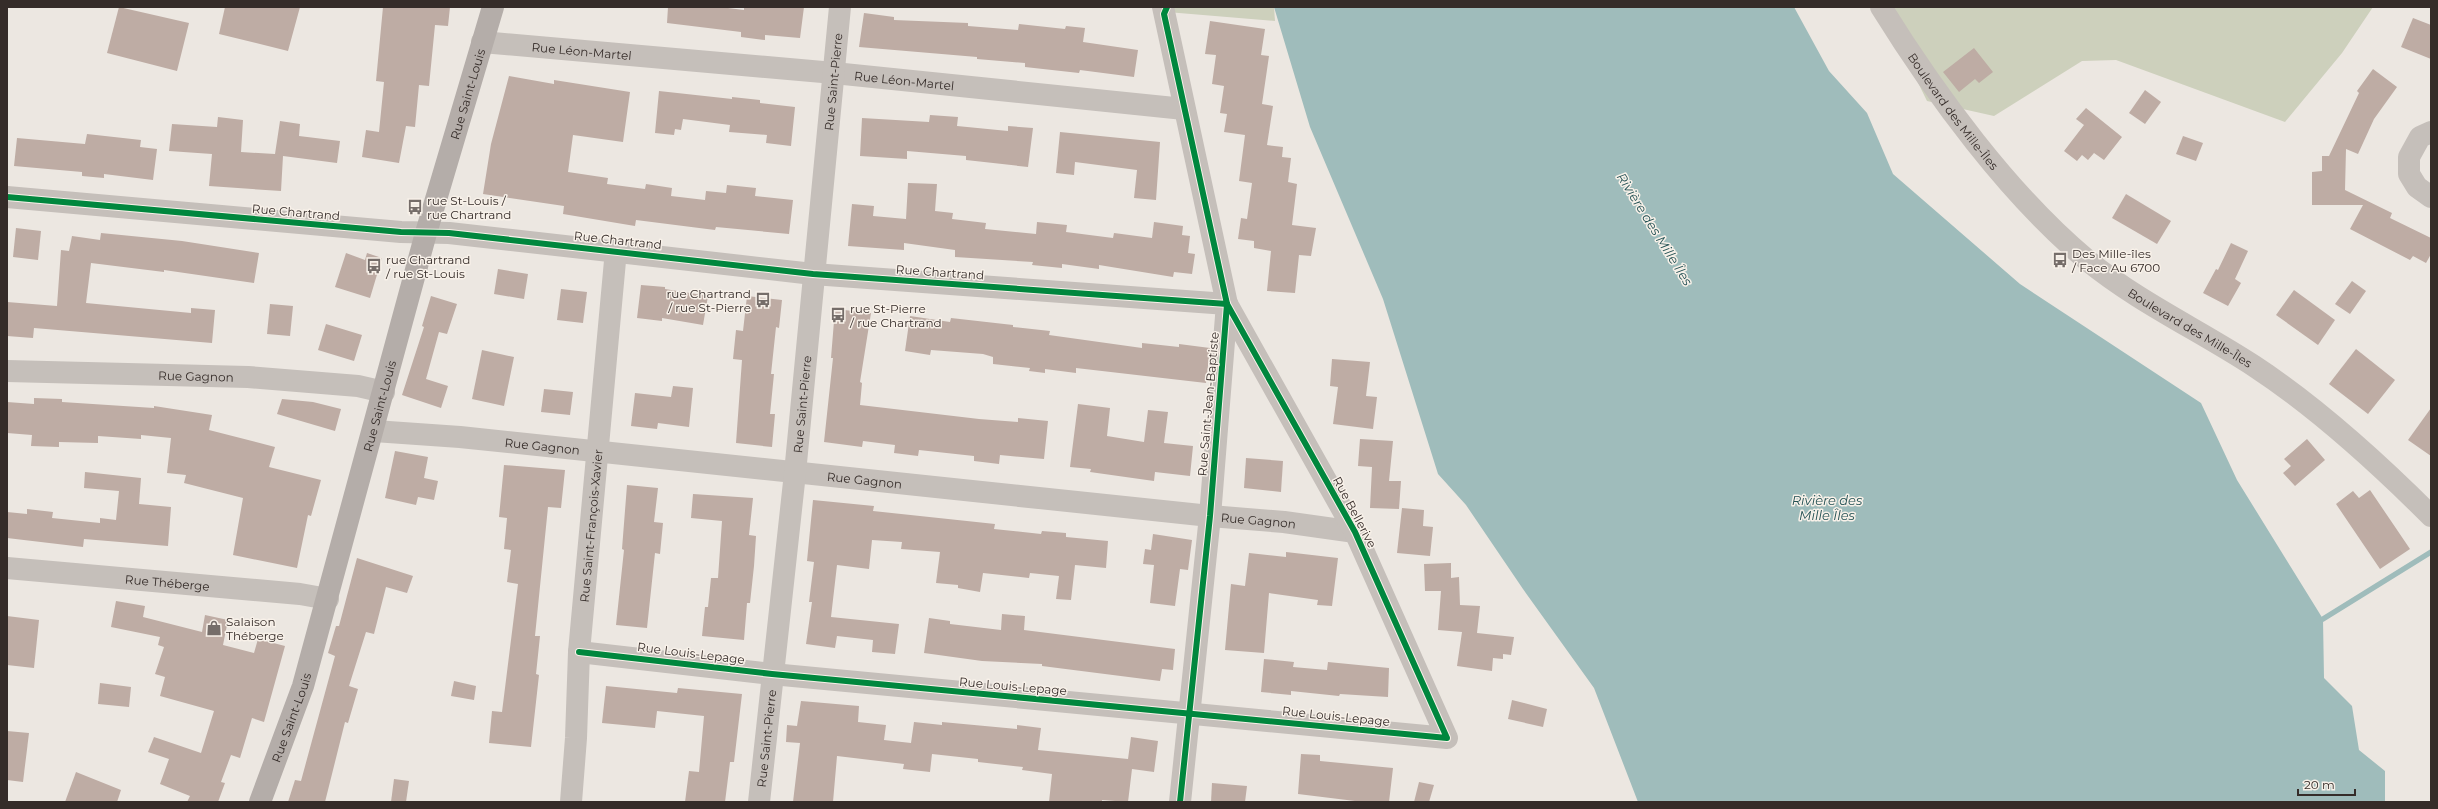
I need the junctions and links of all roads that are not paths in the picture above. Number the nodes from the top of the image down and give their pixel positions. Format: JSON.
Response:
{"nodes":[{"id":1,"x":493,"y":7,"type":"edge"},
{"id":2,"x":840,"y":7,"type":"edge"},
{"id":3,"x":1881,"y":7,"type":"edge"},
{"id":4,"x":1164,"y":10,"type":"edge"},
{"id":5,"x":482,"y":42,"type":"junction"},
{"id":6,"x":834,"y":72,"type":"junction"},
{"id":7,"x":1184,"y":109,"type":"junction"},
{"id":8,"x":2431,"y":132,"type":"edge"},
{"id":9,"x":7,"y":196,"type":"edge"},
{"id":10,"x":2431,"y":196,"type":"edge"},
{"id":11,"x":426,"y":233,"type":"junction"},
{"id":12,"x":616,"y":250,"type":"junction"},
{"id":13,"x":813,"y":274,"type":"junction"},
{"id":14,"x":1227,"y":304,"type":"junction"},
{"id":15,"x":7,"y":371,"type":"edge"},
{"id":16,"x":384,"y":392,"type":"junction"},
{"id":17,"x":374,"y":431,"type":"junction"},
{"id":18,"x":597,"y":452,"type":"junction"},
{"id":19,"x":795,"y":473,"type":"junction"},
{"id":20,"x":1210,"y":516,"type":"junction"},
{"id":21,"x":2431,"y":516,"type":"edge"},
{"id":22,"x":1355,"y":532,"type":"junction"},
{"id":23,"x":7,"y":568,"type":"edge"},
{"id":24,"x":328,"y":599,"type":"junction"},
{"id":25,"x":579,"y":652,"type":"junction"},
{"id":26,"x":772,"y":674,"type":"junction"},
{"id":27,"x":1189,"y":713,"type":"junction"},
{"id":28,"x":1447,"y":738,"type":"joint"},
{"id":29,"x":260,"y":802,"type":"edge"},
{"id":30,"x":571,"y":802,"type":"edge"},
{"id":31,"x":759,"y":802,"type":"edge"},
{"id":32,"x":1180,"y":802,"type":"edge"}],
"edges":[{"from":1,"to":5,"type":"main road","name":"Rue Saint-Louis"},
{"from":2,"to":6,"type":"street","name":"Rue Saint-Pierre"},
{"from":3,"to":21,"type":"street","name":"Boulevard des Mille-Îles"},
{"from":4,"to":7,"type":"street","name":"Rue Saint-Jean-Baptiste"},
{"from":5,"to":6,"type":"street","name":"Rue Léon-Martel"},
{"from":5,"to":11,"type":"main road","name":"Rue Saint-Louis"},
{"from":6,"to":7,"type":"street","name":"Rue Léon-Martel"},
{"from":6,"to":13,"type":"street","name":"Rue Saint-Pierre"},
{"from":7,"to":14,"type":"street","name":"Rue Saint-Jean-Baptiste"},
{"from":8,"to":10,"type":"street"},
{"from":9,"to":11,"type":"street","name":"Rue Chartrand"},
{"from":11,"to":12,"type":"street","name":"Rue Chartrand"},
{"from":11,"to":16,"type":"main road","name":"Rue Saint-Louis"},
{"from":12,"to":13,"type":"street","name":"Rue Chartrand"},
{"from":12,"to":18,"type":"street","name":"Rue Saint-François-Xavier"},
{"from":13,"to":14,"type":"street","name":"Rue Chartrand"},
{"from":13,"to":19,"type":"street","name":"Rue Saint-Pierre"},
{"from":14,"to":20,"type":"street","name":"Rue Saint-Jean-Baptiste"},
{"from":14,"to":22,"type":"street","name":"Rue Bellerive"},
{"from":15,"to":16,"type":"street","name":"Rue Gagnon"},
{"from":16,"to":17,"type":"main road","name":"Rue Saint-Louis"},
{"from":17,"to":18,"type":"street","name":"Rue Gagnon"},
{"from":17,"to":24,"type":"main road","name":"Rue Saint-Louis"},
{"from":18,"to":19,"type":"street","name":"Rue Gagnon"},
{"from":18,"to":25,"type":"street","name":"Rue Saint-François-Xavier"},
{"from":19,"to":20,"type":"street","name":"Rue Gagnon"},
{"from":19,"to":26,"type":"street","name":"Rue Saint-Pierre"},
{"from":20,"to":22,"type":"street","name":"Rue Gagnon"},
{"from":20,"to":27,"type":"street","name":"Rue Saint-Jean-Baptiste"},
{"from":22,"to":28,"type":"street","name":"Rue Bellerive"},
{"from":23,"to":24,"type":"street","name":"Rue Théberge"},
{"from":24,"to":29,"type":"main road","name":"Rue Saint-Louis"},
{"from":25,"to":26,"type":"street","name":"Rue Louis-Lepage"},
{"from":25,"to":30,"type":"street","name":"Rue Saint-François-Xavier"},
{"from":26,"to":27,"type":"street","name":"Rue Louis-Lepage"},
{"from":26,"to":31,"type":"street","name":"Rue Saint-Pierre"},
{"from":27,"to":28,"type":"street","name":"Rue Louis-Lepage"},
{"from":27,"to":32,"type":"street","name":"Rue Saint-Jean-Baptiste"}]}
